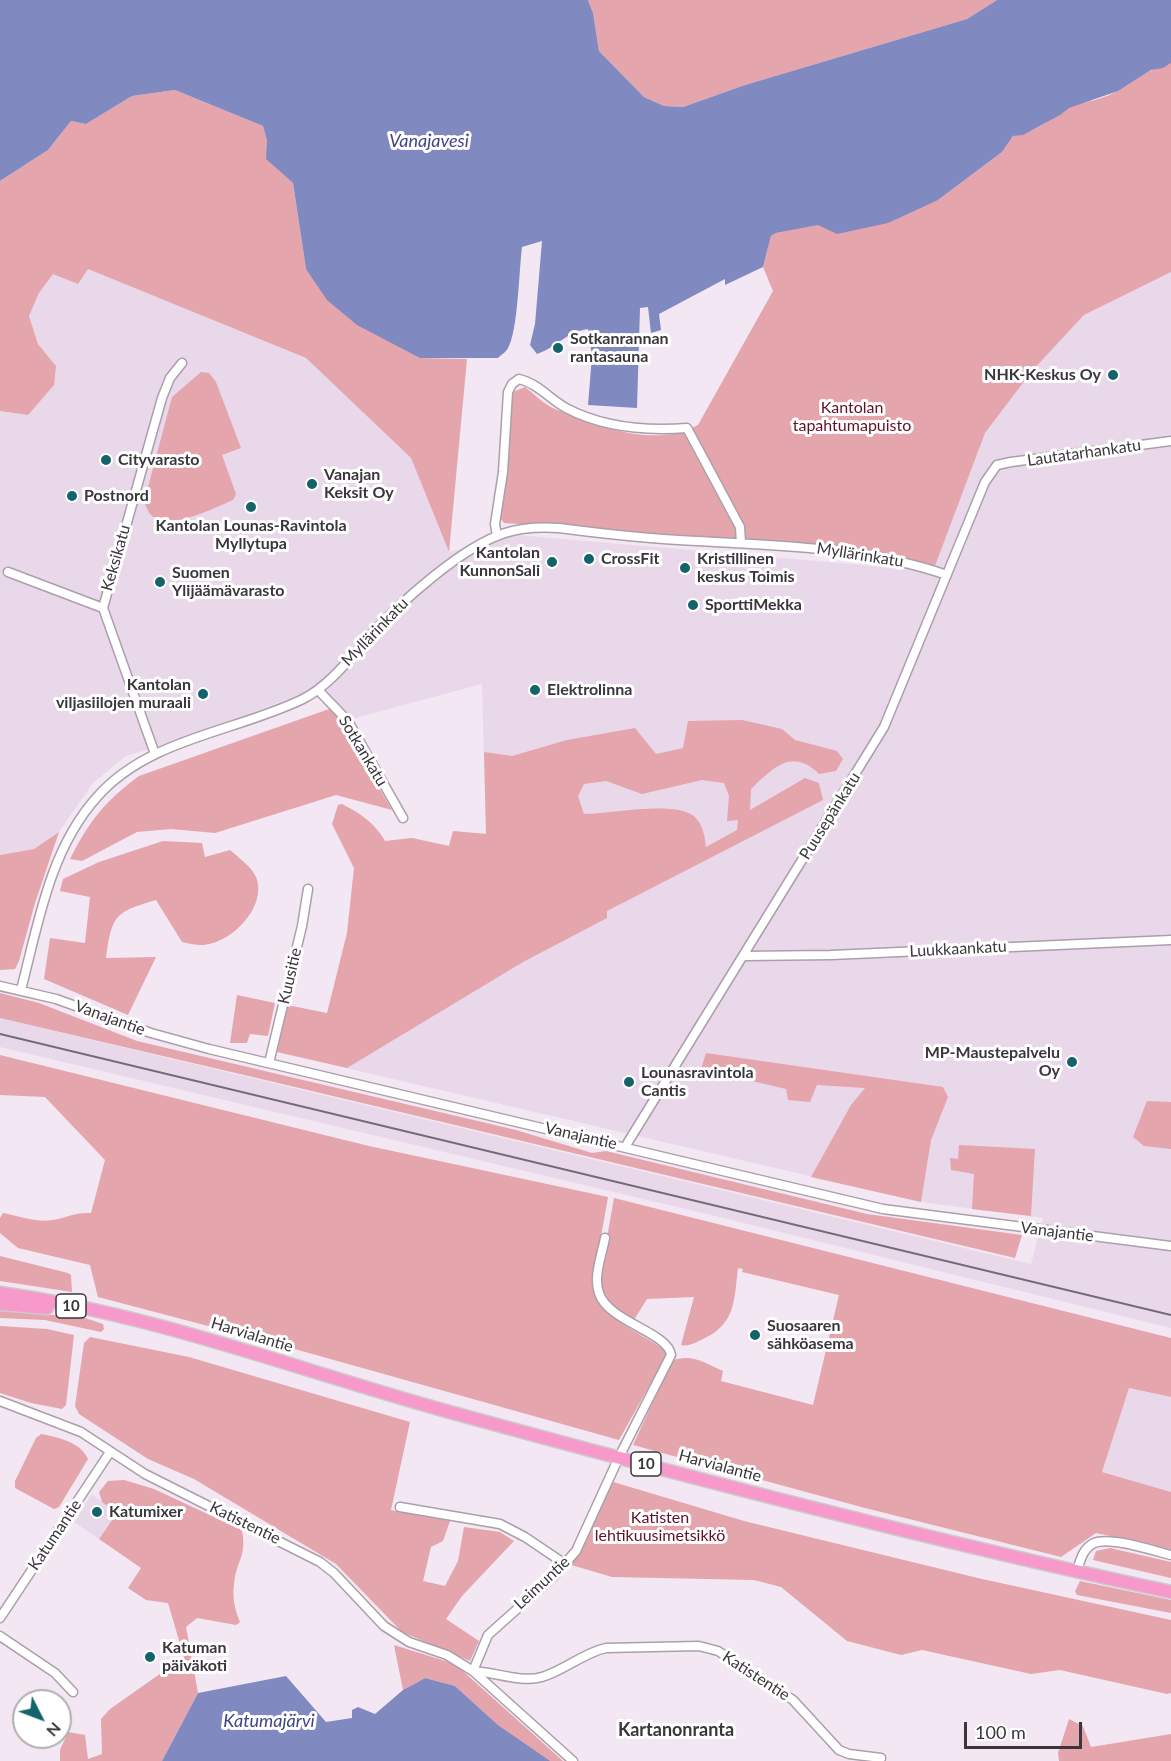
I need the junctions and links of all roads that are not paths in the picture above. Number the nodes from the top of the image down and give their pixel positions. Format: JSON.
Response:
{"nodes":[{"id":1,"x":182,"y":363,"type":"dead end"},
{"id":2,"x":1171,"y":441,"type":"edge"},
{"id":3,"x":997,"y":465,"type":"joint"},
{"id":4,"x":497,"y":536,"type":"junction"},
{"id":5,"x":741,"y":543,"type":"junction"},
{"id":6,"x":8,"y":572,"type":"dead end"},
{"id":7,"x":947,"y":574,"type":"junction"},
{"id":8,"x":103,"y":608,"type":"junction"},
{"id":9,"x":318,"y":690,"type":"junction"},
{"id":10,"x":155,"y":753,"type":"junction"},
{"id":11,"x":403,"y":818,"type":"dead end"},
{"id":12,"x":308,"y":889,"type":"dead end"},
{"id":13,"x":1171,"y":940,"type":"edge"},
{"id":14,"x":744,"y":956,"type":"junction"},
{"id":15,"x":0,"y":986,"type":"edge"},
{"id":16,"x":21,"y":990,"type":"junction"},
{"id":17,"x":269,"y":1063,"type":"junction"},
{"id":18,"x":625,"y":1147,"type":"junction"},
{"id":19,"x":605,"y":1238,"type":"dead end"},
{"id":20,"x":1171,"y":1246,"type":"edge"},
{"id":21,"x":0,"y":1293,"type":"edge"},
{"id":22,"x":0,"y":1304,"type":"edge"},
{"id":23,"x":125,"y":1317,"type":"junction"},
{"id":24,"x":0,"y":1401,"type":"edge"},
{"id":25,"x":110,"y":1452,"type":"junction"},
{"id":26,"x":618,"y":1457,"type":"junction"},
{"id":27,"x":400,"y":1507,"type":"dead end"},
{"id":28,"x":1171,"y":1555,"type":"edge"},
{"id":29,"x":565,"y":1564,"type":"junction"},
{"id":30,"x":1077,"y":1571,"type":"junction"},
{"id":31,"x":1171,"y":1592,"type":"edge"},
{"id":32,"x":0,"y":1618,"type":"edge"},
{"id":33,"x":0,"y":1636,"type":"edge"},
{"id":34,"x":473,"y":1671,"type":"junction"},
{"id":35,"x":74,"y":1692,"type":"dead end"},
{"id":36,"x":881,"y":1758,"type":"dead end"},
{"id":37,"x":573,"y":1761,"type":"edge"}],
"edges":[{"from":1,"to":8,"type":"street","name":"Keksikatu"},
{"from":2,"to":3,"type":"street","name":"Lautatarhankatu"},
{"from":3,"to":7,"type":"street","name":"Puusepänkatu"},
{"from":4,"to":5,"type":"street","name":"Myllärinkatu"},
{"from":4,"to":5,"type":"street"},
{"from":4,"to":9,"type":"street","name":"Myllärinkatu"},
{"from":5,"to":7,"type":"street","name":"Myllärinkatu"},
{"from":6,"to":8,"type":"street"},
{"from":7,"to":14,"type":"street","name":"Puusepänkatu"},
{"from":8,"to":10,"type":"street","name":"Keksikatu"},
{"from":9,"to":10,"type":"street","name":"Myllärinkatu"},
{"from":9,"to":11,"type":"street","name":"Sotkankatu"},
{"from":10,"to":16,"type":"street","name":"Myllärinkatu"},
{"from":12,"to":17,"type":"street","name":"Kuusitie"},
{"from":13,"to":14,"type":"street","name":"Luukkaankatu"},
{"from":14,"to":18,"type":"street","name":"Puusepänkatu"},
{"from":15,"to":16,"type":"street","name":"Vanajantie"},
{"from":16,"to":17,"type":"street","name":"Vanajantie"},
{"from":17,"to":18,"type":"street","name":"Vanajantie"},
{"from":18,"to":20,"type":"street","name":"Vanajantie"},
{"from":19,"to":26,"type":"street","name":"Leimuntie"},
{"from":21,"to":23,"type":"highway","name":"Harvialantie","number":"10"},
{"from":22,"to":23,"type":"highway","name":"Harvialantie","number":"10"},
{"from":23,"to":26,"type":"highway","name":"Harvialantie","number":"10"},
{"from":24,"to":25,"type":"street","name":"Katistentie"},
{"from":25,"to":32,"type":"street","name":"Katumantie"},
{"from":25,"to":34,"type":"street","name":"Katistentie"},
{"from":26,"to":29,"type":"street","name":"Leimuntie"},
{"from":26,"to":30,"type":"highway","name":"Harvialantie","number":"10"},
{"from":27,"to":29,"type":"street"},
{"from":28,"to":30,"type":"street"},
{"from":29,"to":34,"type":"street","name":"Leimuntie"},
{"from":30,"to":31,"type":"highway","name":"Harvialantie","number":"10"},
{"from":33,"to":35,"type":"street"},
{"from":34,"to":36,"type":"street","name":"Katistentie"},
{"from":34,"to":37,"type":"street","name":"Katistentie"}]}
